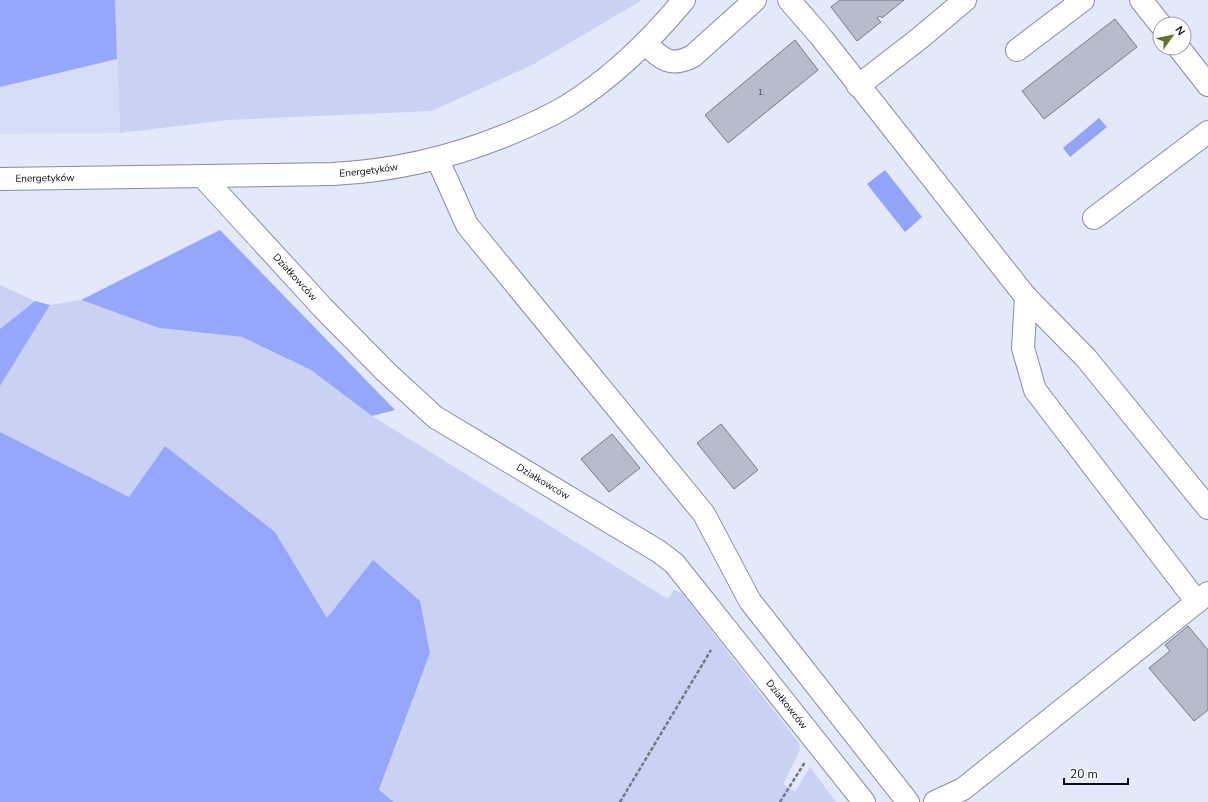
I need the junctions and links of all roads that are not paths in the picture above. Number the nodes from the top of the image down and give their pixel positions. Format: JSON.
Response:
{"nodes":[{"id":1,"x":684,"y":0,"type":"edge"},
{"id":2,"x":755,"y":0,"type":"edge"},
{"id":3,"x":789,"y":0,"type":"edge"},
{"id":4,"x":965,"y":0,"type":"edge"},
{"id":5,"x":1083,"y":0,"type":"edge"},
{"id":6,"x":1141,"y":0,"type":"edge"},
{"id":7,"x":1154,"y":16,"type":"edge"},
{"id":8,"x":645,"y":43,"type":"junction"},
{"id":9,"x":1017,"y":50,"type":"dead end"},
{"id":10,"x":1185,"y":56,"type":"edge"},
{"id":11,"x":1208,"y":85,"type":"edge"},
{"id":12,"x":858,"y":86,"type":"junction"},
{"id":13,"x":1208,"y":132,"type":"edge"},
{"id":14,"x":437,"y":158,"type":"junction"},
{"id":15,"x":203,"y":176,"type":"junction"},
{"id":16,"x":0,"y":179,"type":"edge"},
{"id":17,"x":1094,"y":218,"type":"dead end"},
{"id":18,"x":1026,"y":297,"type":"junction"},
{"id":19,"x":1208,"y":508,"type":"edge"},
{"id":20,"x":1202,"y":598,"type":"edge"},
{"id":21,"x":864,"y":802,"type":"edge"},
{"id":22,"x":908,"y":802,"type":"edge"},
{"id":23,"x":935,"y":802,"type":"edge"}],
"edges":[{"from":1,"to":8,"type":"street","name":"Energetyków"},
{"from":2,"to":8,"type":"street"},
{"from":3,"to":12,"type":"street"},
{"from":4,"to":12,"type":"street"},
{"from":5,"to":9,"type":"street"},
{"from":6,"to":7,"type":"street"},
{"from":8,"to":14,"type":"street","name":"Energetyków"},
{"from":10,"to":11,"type":"street"},
{"from":12,"to":18,"type":"street"},
{"from":13,"to":17,"type":"street"},
{"from":14,"to":15,"type":"street","name":"Energetyków"},
{"from":14,"to":22,"type":"street"},
{"from":15,"to":16,"type":"street","name":"Energetyków"},
{"from":15,"to":21,"type":"street","name":"Działkowców"},
{"from":18,"to":19,"type":"street"},
{"from":18,"to":20,"type":"street"},
{"from":20,"to":23,"type":"street"}]}
